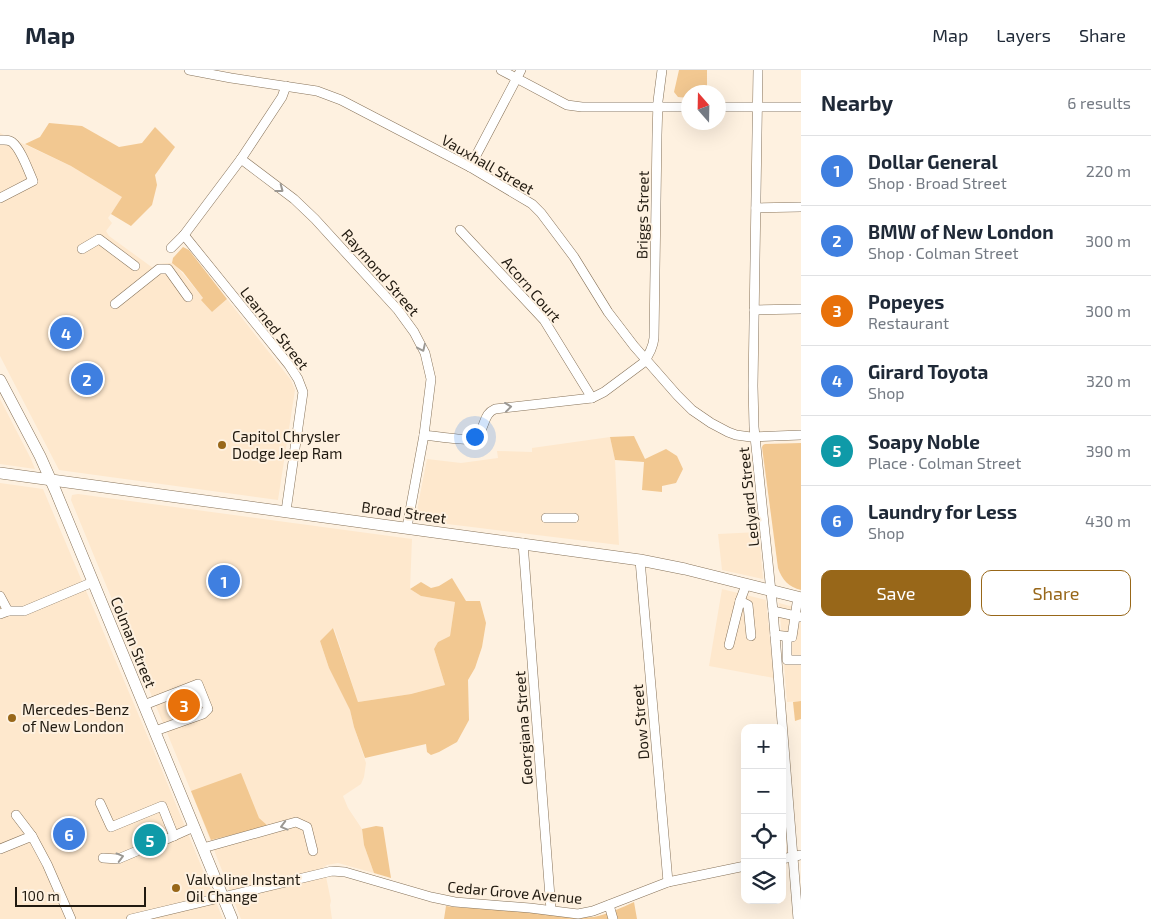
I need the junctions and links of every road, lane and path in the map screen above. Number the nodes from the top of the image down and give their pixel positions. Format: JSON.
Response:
{"nodes":[{"id":1,"x":189,"y":70,"type":"edge"},
{"id":2,"x":501,"y":70,"type":"edge"},
{"id":3,"x":521,"y":70,"type":"edge"},
{"id":4,"x":662,"y":70,"type":"edge"},
{"id":5,"x":758,"y":70,"type":"edge"},
{"id":6,"x":517,"y":79,"type":"junction"},
{"id":7,"x":286,"y":86,"type":"junction"},
{"id":8,"x":658,"y":107,"type":"junction"},
{"id":9,"x":681,"y":107,"type":"edge"},
{"id":10,"x":726,"y":107,"type":"edge"},
{"id":11,"x":801,"y":107,"type":"edge"},
{"id":12,"x":758,"y":108,"type":"junction"},
{"id":13,"x":0,"y":140,"type":"edge"},
{"id":14,"x":241,"y":159,"type":"junction"},
{"id":15,"x":470,"y":167,"type":"junction"},
{"id":16,"x":0,"y":198,"type":"edge"},
{"id":17,"x":801,"y":207,"type":"edge"},
{"id":18,"x":756,"y":208,"type":"junction"},
{"id":19,"x":460,"y":230,"type":"dead end"},
{"id":20,"x":184,"y":235,"type":"junction"},
{"id":21,"x":171,"y":248,"type":"dead end"},
{"id":22,"x":82,"y":249,"type":"dead end"},
{"id":23,"x":135,"y":266,"type":"dead end"},
{"id":24,"x":188,"y":297,"type":"dead end"},
{"id":25,"x":116,"y":304,"type":"dead end"},
{"id":26,"x":801,"y":309,"type":"edge"},
{"id":27,"x":754,"y":310,"type":"junction"},
{"id":28,"x":646,"y":359,"type":"junction"},
{"id":29,"x":0,"y":380,"type":"edge"},
{"id":30,"x":592,"y":398,"type":"junction"},
{"id":31,"x":424,"y":435,"type":"junction"},
{"id":32,"x":801,"y":435,"type":"edge"},
{"id":33,"x":755,"y":437,"type":"junction"},
{"id":34,"x":0,"y":472,"type":"edge"},
{"id":35,"x":51,"y":479,"type":"junction"},
{"id":36,"x":286,"y":511,"type":"junction"},
{"id":37,"x":546,"y":518,"type":"dead end"},
{"id":38,"x":574,"y":518,"type":"dead end"},
{"id":39,"x":407,"y":527,"type":"junction"},
{"id":40,"x":522,"y":543,"type":"junction"},
{"id":41,"x":640,"y":560,"type":"junction"},
{"id":42,"x":93,"y":582,"type":"junction"},
{"id":43,"x":746,"y":585,"type":"junction"},
{"id":44,"x":771,"y":591,"type":"junction"},
{"id":45,"x":0,"y":596,"type":"edge"},
{"id":46,"x":800,"y":598,"type":"edge"},
{"id":47,"x":740,"y":601,"type":"junction"},
{"id":48,"x":773,"y":611,"type":"junction"},
{"id":49,"x":4,"y":613,"type":"edge"},
{"id":50,"x":798,"y":621,"type":"edge"},
{"id":51,"x":775,"y":635,"type":"junction"},
{"id":52,"x":751,"y":636,"type":"dead end"},
{"id":53,"x":787,"y":637,"type":"junction"},
{"id":54,"x":729,"y":645,"type":"dead end"},
{"id":55,"x":777,"y":660,"type":"junction"},
{"id":56,"x":787,"y":660,"type":"junction"},
{"id":57,"x":801,"y":660,"type":"edge"},
{"id":58,"x":161,"y":699,"type":"junction"},
{"id":59,"x":144,"y":705,"type":"junction"},
{"id":60,"x":190,"y":719,"type":"junction"},
{"id":61,"x":155,"y":731,"type":"junction"},
{"id":62,"x":100,"y":803,"type":"dead end"},
{"id":63,"x":16,"y":815,"type":"dead end"},
{"id":64,"x":194,"y":827,"type":"junction"},
{"id":65,"x":32,"y":836,"type":"junction"},
{"id":66,"x":203,"y":848,"type":"junction"},
{"id":67,"x":0,"y":849,"type":"edge"},
{"id":68,"x":137,"y":851,"type":"tunnel mouth"},
{"id":69,"x":312,"y":851,"type":"dead end"},
{"id":70,"x":797,"y":856,"type":"edge"},
{"id":71,"x":103,"y":858,"type":"dead end"},
{"id":72,"x":741,"y":867,"type":"edge"},
{"id":73,"x":668,"y":882,"type":"junction"},
{"id":74,"x":223,"y":897,"type":"junction"},
{"id":75,"x":608,"y":905,"type":"junction"},
{"id":76,"x":551,"y":910,"type":"junction"},
{"id":77,"x":71,"y":919,"type":"edge"},
{"id":78,"x":131,"y":919,"type":"edge"},
{"id":79,"x":231,"y":919,"type":"edge"},
{"id":80,"x":614,"y":919,"type":"edge"},
{"id":81,"x":798,"y":919,"type":"edge"}],
"edges":[{"from":1,"to":7,"type":"street","name":"Vauxhall Street"},
{"from":2,"to":6,"type":"street"},
{"from":3,"to":6,"type":"street"},
{"from":4,"to":8,"type":"street","name":"Briggs Street"},
{"from":5,"to":12,"type":"street","name":"Ledyard Street"},
{"from":6,"to":8,"type":"street"},
{"from":6,"to":15,"type":"street"},
{"from":7,"to":14,"type":"street"},
{"from":7,"to":15,"type":"street","name":"Vauxhall Street"},
{"from":8,"to":9,"type":"street"},
{"from":8,"to":28,"type":"street","name":"Briggs Street"},
{"from":10,"to":12,"type":"street"},
{"from":11,"to":12,"type":"street"},
{"from":12,"to":18,"type":"street","name":"Ledyard Street"},
{"from":13,"to":16,"type":"street"},
{"from":14,"to":20,"type":"street"},
{"from":14,"to":31,"type":"street","name":"Raymond Street","one_way":true},
{"from":15,"to":28,"type":"street","name":"Vauxhall Street"},
{"from":17,"to":18,"type":"street"},
{"from":18,"to":27,"type":"street","name":"Ledyard Street"},
{"from":19,"to":30,"type":"street","name":"Acorn Court"},
{"from":20,"to":21,"type":"street"},
{"from":20,"to":36,"type":"street","name":"Learned Street"},
{"from":22,"to":23,"type":"street"},
{"from":24,"to":25,"type":"street"},
{"from":26,"to":27,"type":"street"},
{"from":27,"to":33,"type":"street","name":"Ledyard Street"},
{"from":28,"to":30,"type":"street"},
{"from":28,"to":33,"type":"street","name":"Vauxhall Street"},
{"from":29,"to":35,"type":"main road","name":"Colman Street"},
{"from":31,"to":30,"type":"street","one_way":true},
{"from":31,"to":39,"type":"street","name":"Raymond Street"},
{"from":32,"to":33,"type":"street","name":"Vauxhall Street"},
{"from":33,"to":44,"type":"street","name":"Ledyard Street"},
{"from":34,"to":35,"type":"main road","name":"Broad Street"},
{"from":35,"to":36,"type":"main road","name":"Broad Street"},
{"from":35,"to":42,"type":"main road","name":"Colman Street"},
{"from":36,"to":39,"type":"main road","name":"Broad Street"},
{"from":37,"to":38,"type":"street"},
{"from":39,"to":40,"type":"main road","name":"Broad Street"},
{"from":40,"to":41,"type":"main road","name":"Broad Street"},
{"from":40,"to":76,"type":"street","name":"Georgiana Street"},
{"from":41,"to":43,"type":"main road","name":"Broad Street"},
{"from":41,"to":73,"type":"street","name":"Dow Street"},
{"from":42,"to":49,"type":"street"},
{"from":42,"to":59,"type":"main road","name":"Colman Street"},
{"from":43,"to":44,"type":"main road","name":"Broad Street"},
{"from":43,"to":47,"type":"street"},
{"from":44,"to":46,"type":"main road","name":"Broad Street"},
{"from":44,"to":48,"type":"street","name":"Ledyard Street"},
{"from":45,"to":49,"type":"street"},
{"from":46,"to":50,"type":"street"},
{"from":47,"to":52,"type":"street"},
{"from":47,"to":54,"type":"street"},
{"from":48,"to":50,"type":"street"},
{"from":48,"to":51,"type":"street","name":"Ledyard Street"},
{"from":50,"to":53,"type":"street"},
{"from":51,"to":53,"type":"street"},
{"from":51,"to":55,"type":"street","name":"Ledyard Street"},
{"from":53,"to":56,"type":"street"},
{"from":55,"to":56,"type":"street"},
{"from":55,"to":70,"type":"street","name":"Ledyard Street"},
{"from":56,"to":57,"type":"street"},
{"from":58,"to":59,"type":"street"},
{"from":58,"to":60,"type":"street"},
{"from":58,"to":60,"type":"street"},
{"from":59,"to":61,"type":"main road","name":"Colman Street"},
{"from":60,"to":61,"type":"street"},
{"from":61,"to":64,"type":"main road","name":"Colman Street"},
{"from":62,"to":64,"type":"street"},
{"from":63,"to":65,"type":"street"},
{"from":64,"to":66,"type":"main road","name":"Colman Street"},
{"from":65,"to":67,"type":"street"},
{"from":65,"to":77,"type":"street"},
{"from":69,"to":66,"type":"street","one_way":true},
{"from":66,"to":74,"type":"main road","name":"Colman Street"},
{"from":71,"to":68,"type":"street","one_way":true},
{"from":70,"to":81,"type":"street","name":"Ledyard Street"},
{"from":72,"to":73,"type":"street","name":"Cedar Grove Avenue"},
{"from":73,"to":75,"type":"street","name":"Cedar Grove Avenue"},
{"from":74,"to":76,"type":"street","name":"Cedar Grove Avenue"},
{"from":74,"to":78,"type":"street","name":"Cedar Grove Avenue"},
{"from":74,"to":79,"type":"main road","name":"Colman Street"},
{"from":75,"to":76,"type":"street","name":"Cedar Grove Avenue"},
{"from":75,"to":80,"type":"street"}]}
